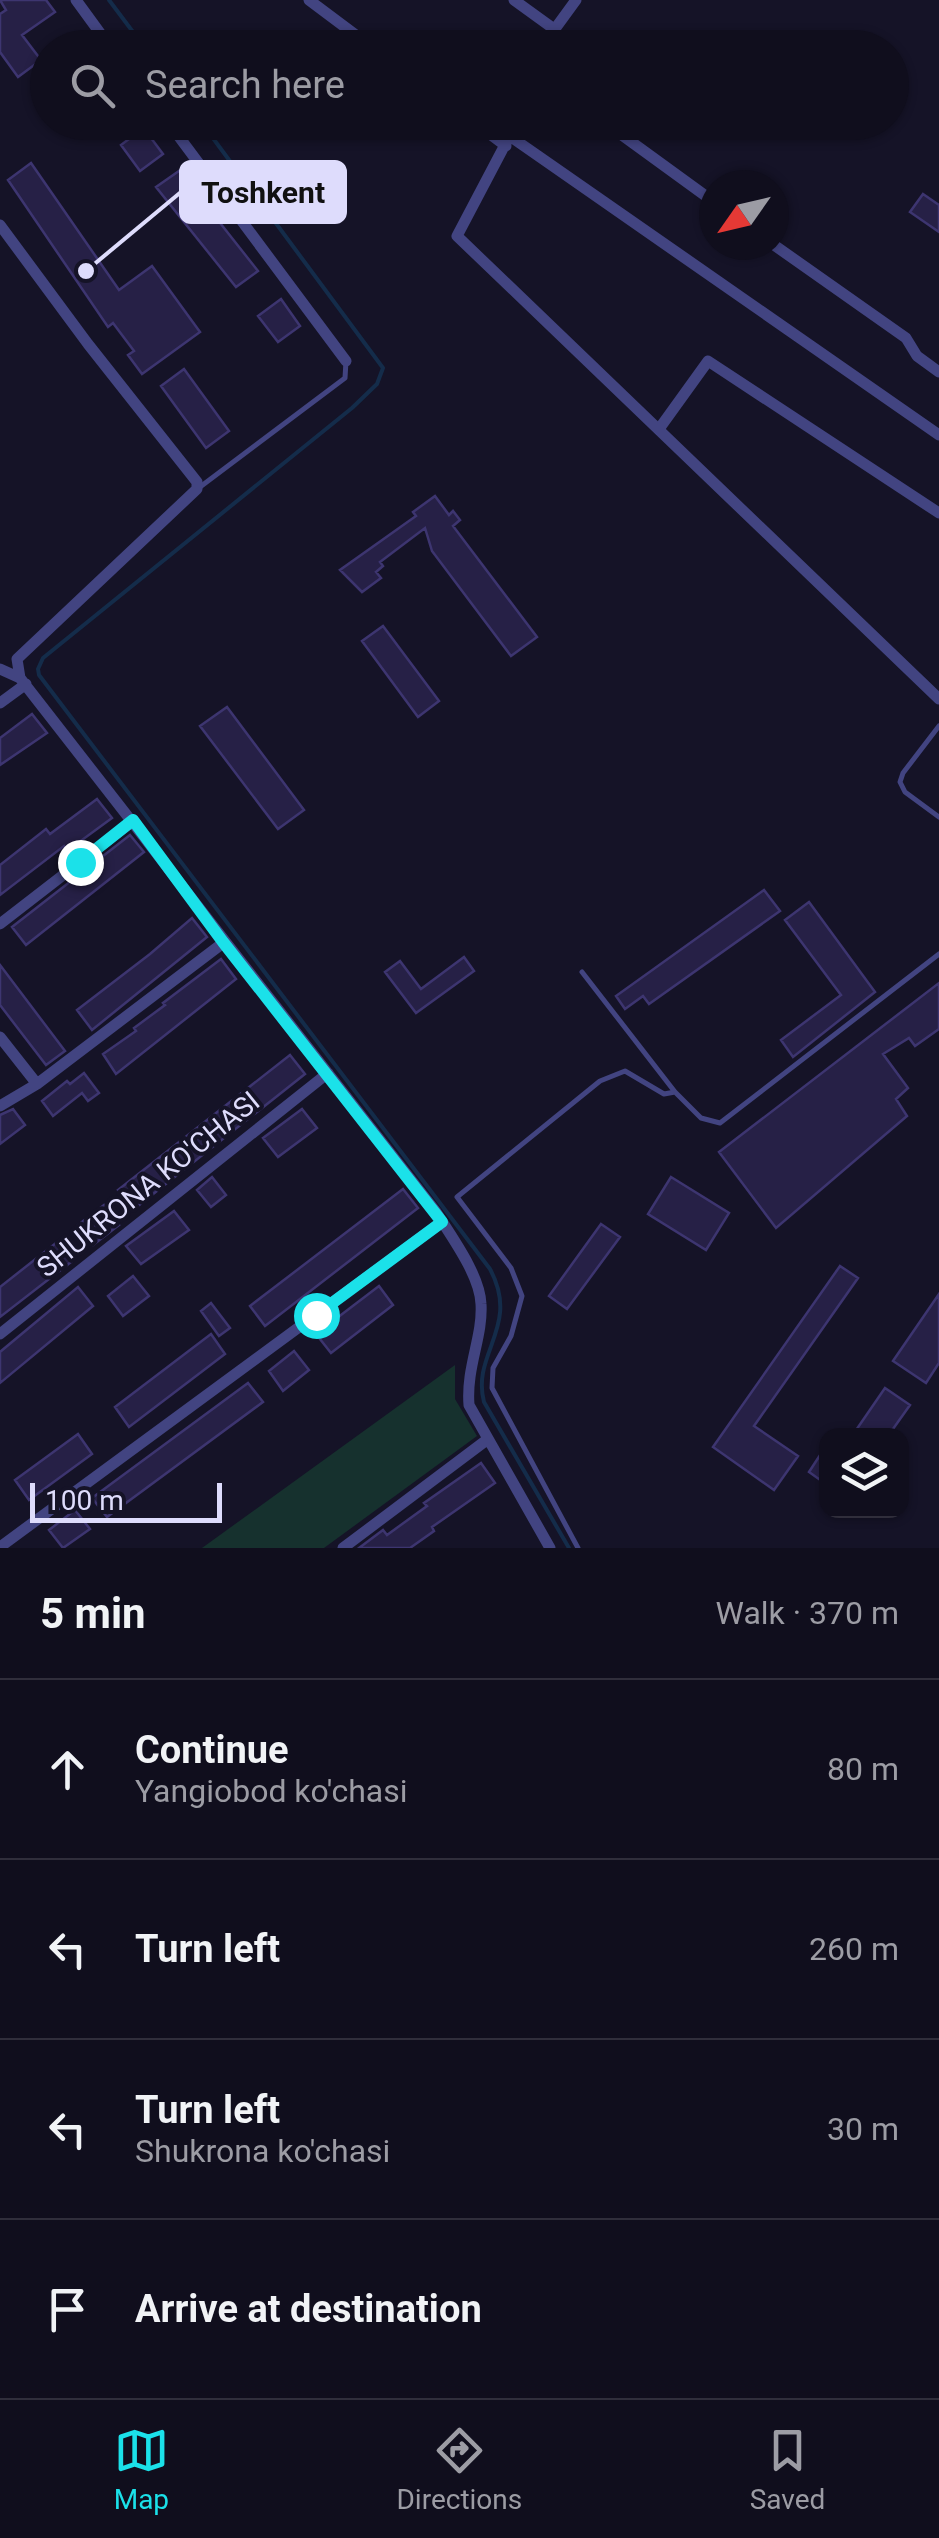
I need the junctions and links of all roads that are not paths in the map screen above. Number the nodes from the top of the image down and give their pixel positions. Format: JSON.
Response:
{"nodes":[{"id":1,"x":76,"y":0,"type":"edge"},
{"id":2,"x":309,"y":0,"type":"edge"},
{"id":3,"x":514,"y":0,"type":"edge"},
{"id":4,"x":576,"y":0,"type":"edge"},
{"id":5,"x":554,"y":29,"type":"joint"},
{"id":6,"x":98,"y":30,"type":"edge"},
{"id":7,"x":349,"y":30,"type":"edge"},
{"id":8,"x":181,"y":140,"type":"edge"},
{"id":9,"x":505,"y":140,"type":"edge"},
{"id":10,"x":629,"y":140,"type":"edge"},
{"id":11,"x":508,"y":142,"type":"junction"},
{"id":12,"x":699,"y":191,"type":"edge"},
{"id":13,"x":0,"y":224,"type":"edge"},
{"id":14,"x":789,"y":256,"type":"edge"},
{"id":15,"x":346,"y":361,"type":"joint"},
{"id":16,"x":939,"y":372,"type":"edge"},
{"id":17,"x":658,"y":428,"type":"junction"},
{"id":18,"x":939,"y":435,"type":"edge"},
{"id":19,"x":198,"y":489,"type":"junction"},
{"id":20,"x":939,"y":514,"type":"edge"},
{"id":21,"x":0,"y":668,"type":"edge"},
{"id":22,"x":23,"y":681,"type":"junction"},
{"id":23,"x":939,"y":699,"type":"edge"},
{"id":24,"x":0,"y":704,"type":"edge"},
{"id":25,"x":939,"y":726,"type":"edge"},
{"id":26,"x":939,"y":817,"type":"edge"},
{"id":27,"x":133,"y":820,"type":"junction"},
{"id":28,"x":0,"y":924,"type":"edge"},
{"id":29,"x":223,"y":942,"type":"junction"},
{"id":30,"x":939,"y":954,"type":"edge"},
{"id":31,"x":582,"y":972,"type":"dead end"},
{"id":32,"x":0,"y":1036,"type":"edge"},
{"id":33,"x":328,"y":1072,"type":"junction"},
{"id":34,"x":37,"y":1084,"type":"junction"},
{"id":35,"x":675,"y":1092,"type":"junction"},
{"id":36,"x":0,"y":1106,"type":"edge"},
{"id":37,"x":442,"y":1222,"type":"junction"},
{"id":38,"x":0,"y":1334,"type":"edge"},
{"id":39,"x":488,"y":1439,"type":"junction"},
{"id":40,"x":0,"y":1547,"type":"edge"},
{"id":41,"x":344,"y":1548,"type":"edge"},
{"id":42,"x":550,"y":1548,"type":"edge"},
{"id":43,"x":578,"y":1548,"type":"edge"}],
"edges":[{"from":1,"to":6,"type":"street"},
{"from":2,"to":7,"type":"street"},
{"from":3,"to":5,"type":"street"},
{"from":4,"to":5,"type":"street"},
{"from":8,"to":15,"type":"street"},
{"from":9,"to":11,"type":"street"},
{"from":10,"to":12,"type":"street"},
{"from":11,"to":17,"type":"street"},
{"from":11,"to":18,"type":"street"},
{"from":13,"to":19,"type":"street"},
{"from":14,"to":16,"type":"street"},
{"from":15,"to":19,"type":"lane"},
{"from":17,"to":20,"type":"street"},
{"from":17,"to":23,"type":"street"},
{"from":19,"to":22,"type":"street"},
{"from":21,"to":22,"type":"street"},
{"from":22,"to":24,"type":"street"},
{"from":22,"to":27,"type":"street"},
{"from":25,"to":26,"type":"lane"},
{"from":27,"to":28,"type":"street"},
{"from":27,"to":29,"type":"street"},
{"from":29,"to":33,"type":"street"},
{"from":29,"to":34,"type":"street"},
{"from":30,"to":35,"type":"lane"},
{"from":31,"to":35,"type":"lane"},
{"from":32,"to":34,"type":"street"},
{"from":33,"to":37,"type":"street"},
{"from":33,"to":38,"type":"street","name":"SHUKRONA KO'CHASI"},
{"from":34,"to":36,"type":"street"},
{"from":35,"to":43,"type":"lane"},
{"from":37,"to":39,"type":"street"},
{"from":37,"to":40,"type":"street"},
{"from":39,"to":41,"type":"street"},
{"from":39,"to":42,"type":"street"}]}
